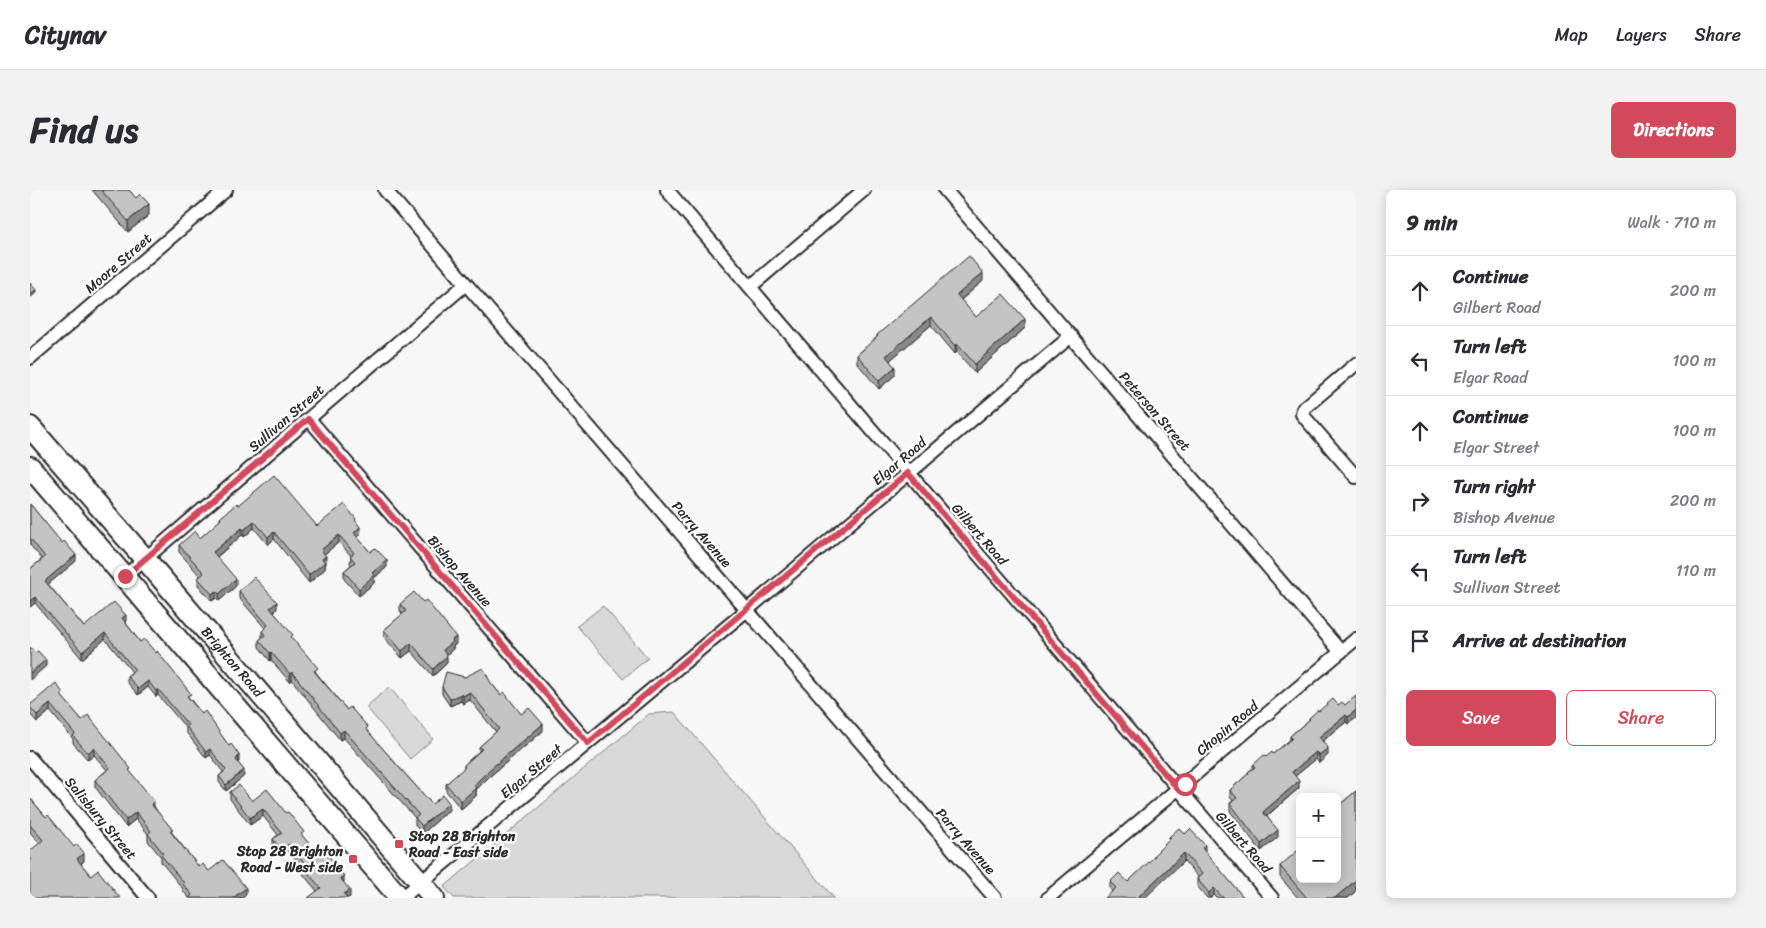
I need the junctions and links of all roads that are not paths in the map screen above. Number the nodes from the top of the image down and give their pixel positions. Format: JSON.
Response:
{"nodes":[{"id":1,"x":226,"y":190,"type":"edge"},
{"id":2,"x":385,"y":190,"type":"edge"},
{"id":3,"x":667,"y":190,"type":"edge"},
{"id":4,"x":864,"y":190,"type":"edge"},
{"id":5,"x":945,"y":190,"type":"edge"},
{"id":6,"x":466,"y":284,"type":"junction"},
{"id":7,"x":750,"y":287,"type":"junction"},
{"id":8,"x":1071,"y":336,"type":"junction"},
{"id":9,"x":30,"y":358,"type":"edge"},
{"id":10,"x":1356,"y":364,"type":"edge"},
{"id":11,"x":308,"y":419,"type":"junction"},
{"id":12,"x":30,"y":427,"type":"edge"},
{"id":13,"x":30,"y":466,"type":"edge"},
{"id":14,"x":908,"y":473,"type":"junction"},
{"id":15,"x":1356,"y":477,"type":"edge"},
{"id":16,"x":145,"y":559,"type":"junction"},
{"id":17,"x":125,"y":576,"type":"junction"},
{"id":18,"x":748,"y":610,"type":"junction"},
{"id":19,"x":1356,"y":639,"type":"edge"},
{"id":20,"x":1341,"y":652,"type":"junction"},
{"id":21,"x":588,"y":743,"type":"junction"},
{"id":22,"x":30,"y":758,"type":"edge"},
{"id":23,"x":1178,"y":789,"type":"junction"},
{"id":24,"x":421,"y":882,"type":"junction"},
{"id":25,"x":148,"y":898,"type":"edge"},
{"id":26,"x":401,"y":898,"type":"edge"},
{"id":27,"x":434,"y":898,"type":"edge"},
{"id":28,"x":995,"y":898,"type":"edge"},
{"id":29,"x":1048,"y":898,"type":"edge"},
{"id":30,"x":1272,"y":898,"type":"edge"}],
"edges":[{"from":1,"to":9,"type":"street","name":"Moore Street"},
{"from":2,"to":6,"type":"street","name":"Parry Avenue"},
{"from":3,"to":7,"type":"street","name":"Gilbert Road"},
{"from":4,"to":7,"type":"street"},
{"from":5,"to":8,"type":"street","name":"Peterson Street"},
{"from":6,"to":11,"type":"street","name":"Sullivan Street"},
{"from":6,"to":18,"type":"street","name":"Parry Avenue"},
{"from":7,"to":14,"type":"street","name":"Gilbert Road"},
{"from":8,"to":14,"type":"street","name":"Elgar Road"},
{"from":8,"to":20,"type":"street","name":"Peterson Street"},
{"from":10,"to":15,"type":"street"},
{"from":11,"to":16,"type":"street","name":"Sullivan Street"},
{"from":11,"to":21,"type":"street","name":"Bishop Avenue"},
{"from":12,"to":16,"type":"main road","name":"Brighton Road"},
{"from":13,"to":17,"type":"main road","name":"Brighton Road"},
{"from":14,"to":18,"type":"street","name":"Elgar Road"},
{"from":14,"to":23,"type":"street","name":"Gilbert Road"},
{"from":16,"to":17,"type":"street","name":"Sullivan Street"},
{"from":16,"to":24,"type":"main road","name":"Brighton Road"},
{"from":17,"to":26,"type":"main road","name":"Brighton Road"},
{"from":18,"to":21,"type":"street","name":"Elgar Street"},
{"from":18,"to":28,"type":"street","name":"Parry Avenue"},
{"from":19,"to":20,"type":"street","name":"Chopin Road"},
{"from":20,"to":23,"type":"street","name":"Chopin Road"},
{"from":21,"to":24,"type":"street","name":"Elgar Street"},
{"from":22,"to":25,"type":"street","name":"Salisbury Street"},
{"from":23,"to":29,"type":"street","name":"Chopin Road"},
{"from":23,"to":30,"type":"street","name":"Gilbert Road"},
{"from":24,"to":26,"type":"street","name":"Elgar Street"},
{"from":24,"to":27,"type":"main road","name":"Brighton Road"}]}
